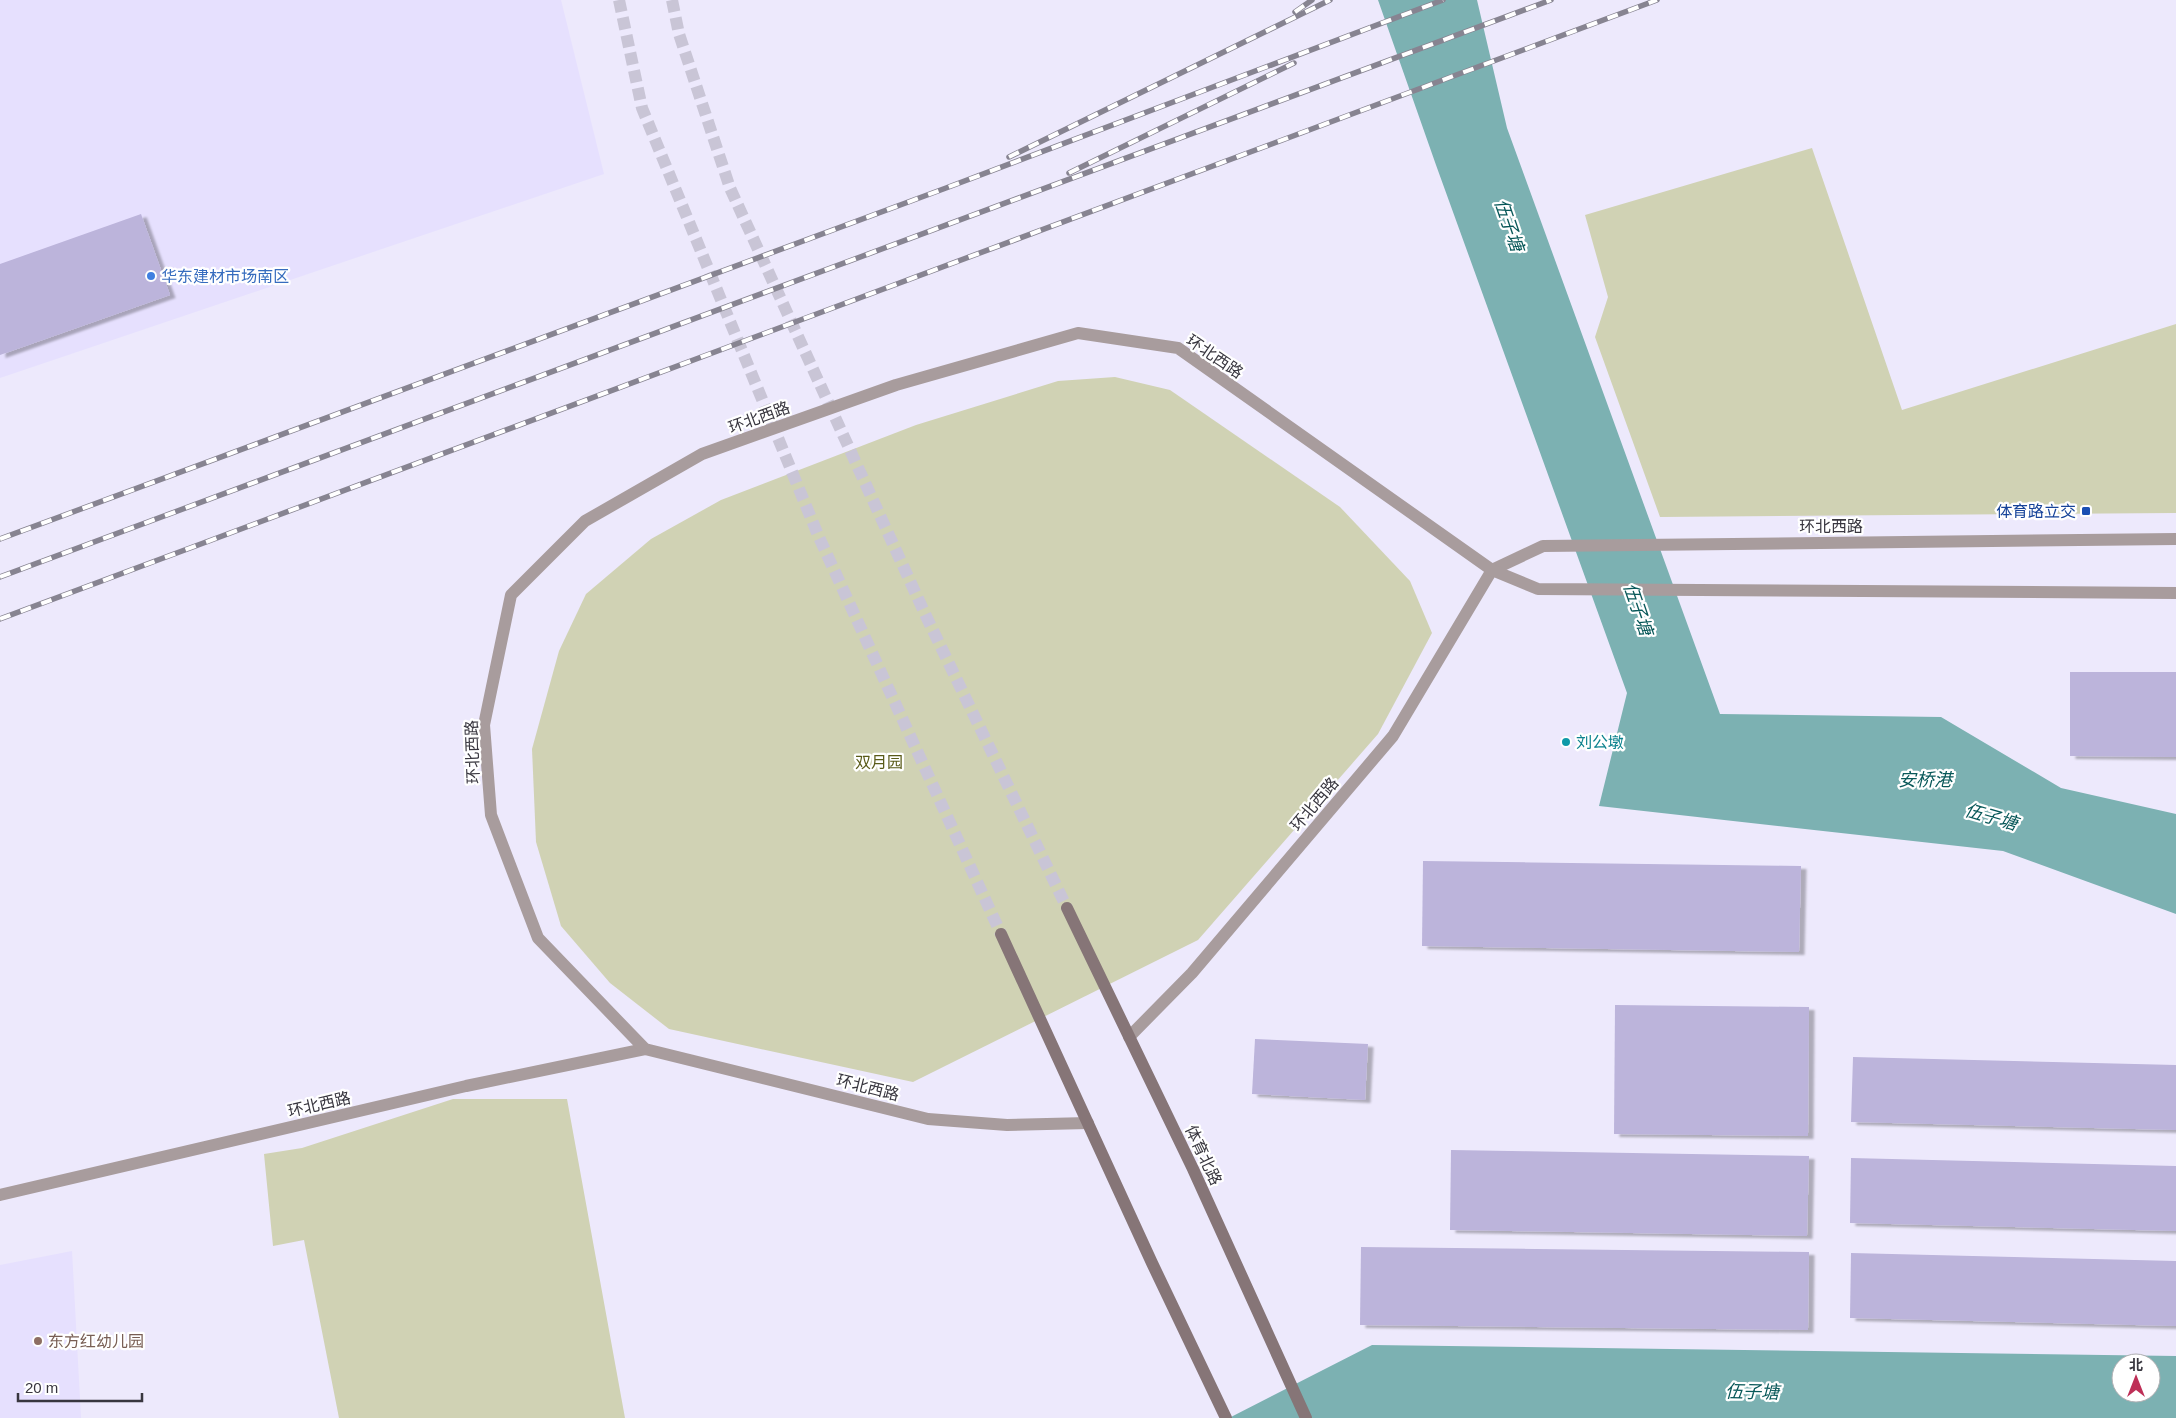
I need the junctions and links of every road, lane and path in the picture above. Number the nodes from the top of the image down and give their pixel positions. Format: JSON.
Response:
{"nodes":[{"id":1,"x":2176,"y":539,"type":"edge"},
{"id":2,"x":1492,"y":570,"type":"junction"},
{"id":3,"x":2176,"y":593,"type":"edge"},
{"id":4,"x":1067,"y":908,"type":"tunnel mouth"},
{"id":5,"x":1001,"y":934,"type":"tunnel mouth"},
{"id":6,"x":1129,"y":1037,"type":"junction"},
{"id":7,"x":646,"y":1048,"type":"junction"},
{"id":8,"x":1088,"y":1123,"type":"junction"},
{"id":9,"x":0,"y":1195,"type":"edge"},
{"id":10,"x":1226,"y":1418,"type":"edge"},
{"id":11,"x":1306,"y":1418,"type":"edge"}],
"edges":[{"from":1,"to":2,"type":"street","name":"环北西路"},
{"from":2,"to":3,"type":"street","name":"环北西路"},
{"from":2,"to":6,"type":"street","name":"环北西路"},
{"from":2,"to":7,"type":"street","name":"环北西路"},
{"from":4,"to":6,"type":"main road","name":"体育北路"},
{"from":5,"to":8,"type":"main road"},
{"from":6,"to":11,"type":"main road","name":"体育北路"},
{"from":7,"to":8,"type":"street","name":"环北西路"},
{"from":7,"to":9,"type":"street","name":"环北西路"},
{"from":8,"to":10,"type":"main road"}]}
